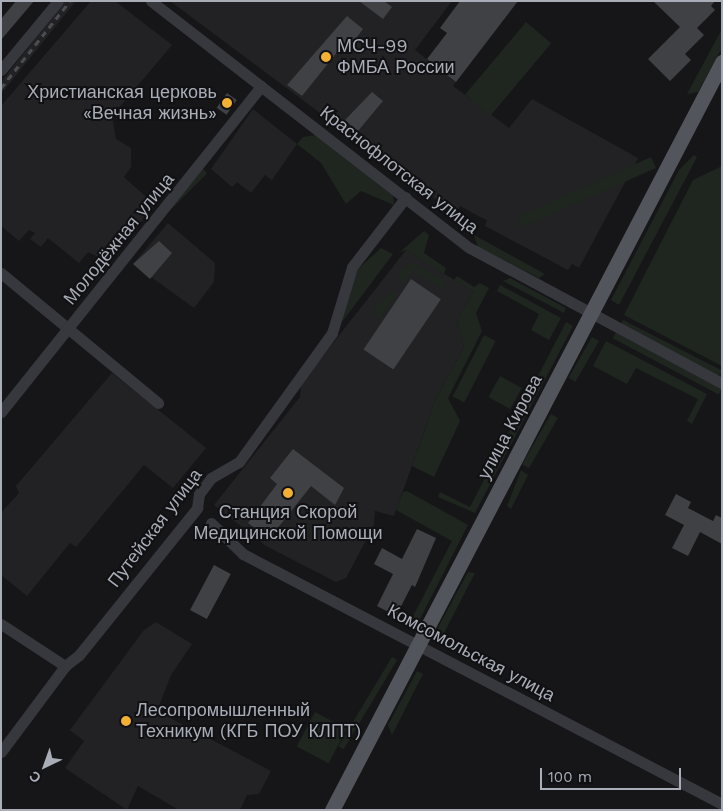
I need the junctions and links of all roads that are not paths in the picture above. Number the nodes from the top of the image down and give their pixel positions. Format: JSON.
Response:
{"nodes":[{"id":1,"x":58,"y":1,"type":"edge"},
{"id":2,"x":151,"y":1,"type":"edge"},
{"id":3,"x":722,"y":62,"type":"edge"},
{"id":4,"x":1,"y":70,"type":"edge"},
{"id":5,"x":261,"y":86,"type":"junction"},
{"id":6,"x":406,"y":197,"type":"junction"},
{"id":7,"x":1,"y":273,"type":"edge"},
{"id":8,"x":590,"y":314,"type":"junction"},
{"id":9,"x":67,"y":330,"type":"junction"},
{"id":10,"x":722,"y":383,"type":"edge"},
{"id":11,"x":158,"y":402,"type":"dead end"},
{"id":12,"x":1,"y":412,"type":"edge"},
{"id":13,"x":211,"y":523,"type":"dead end"},
{"id":14,"x":1,"y":624,"type":"edge"},
{"id":15,"x":418,"y":644,"type":"junction"},
{"id":16,"x":65,"y":666,"type":"junction"},
{"id":17,"x":1,"y":752,"type":"edge"},
{"id":18,"x":722,"y":804,"type":"edge"},
{"id":19,"x":332,"y":810,"type":"edge"}],
"edges":[{"from":1,"to":4,"type":"street"},
{"from":2,"to":5,"type":"street","name":"Краснофлотская улица"},
{"from":3,"to":8,"type":"main road","name":"улица Кирова"},
{"from":5,"to":6,"type":"street","name":"Краснофлотская улица"},
{"from":5,"to":9,"type":"street","name":"Молодёжная улица"},
{"from":6,"to":8,"type":"street","name":"Краснофлотская улица"},
{"from":6,"to":16,"type":"street","name":"Путейская улица"},
{"from":7,"to":9,"type":"street"},
{"from":8,"to":10,"type":"street","name":"Краснофлотская улица"},
{"from":8,"to":15,"type":"main road","name":"улица Кирова"},
{"from":9,"to":11,"type":"street"},
{"from":9,"to":12,"type":"street","name":"Молодёжная улица"},
{"from":13,"to":15,"type":"street","name":"Комсомольская улица"},
{"from":14,"to":16,"type":"street"},
{"from":15,"to":18,"type":"street","name":"Комсомольская улица"},
{"from":15,"to":19,"type":"main road","name":"улица Кирова"},
{"from":16,"to":17,"type":"street","name":"Путейская улица"}]}
